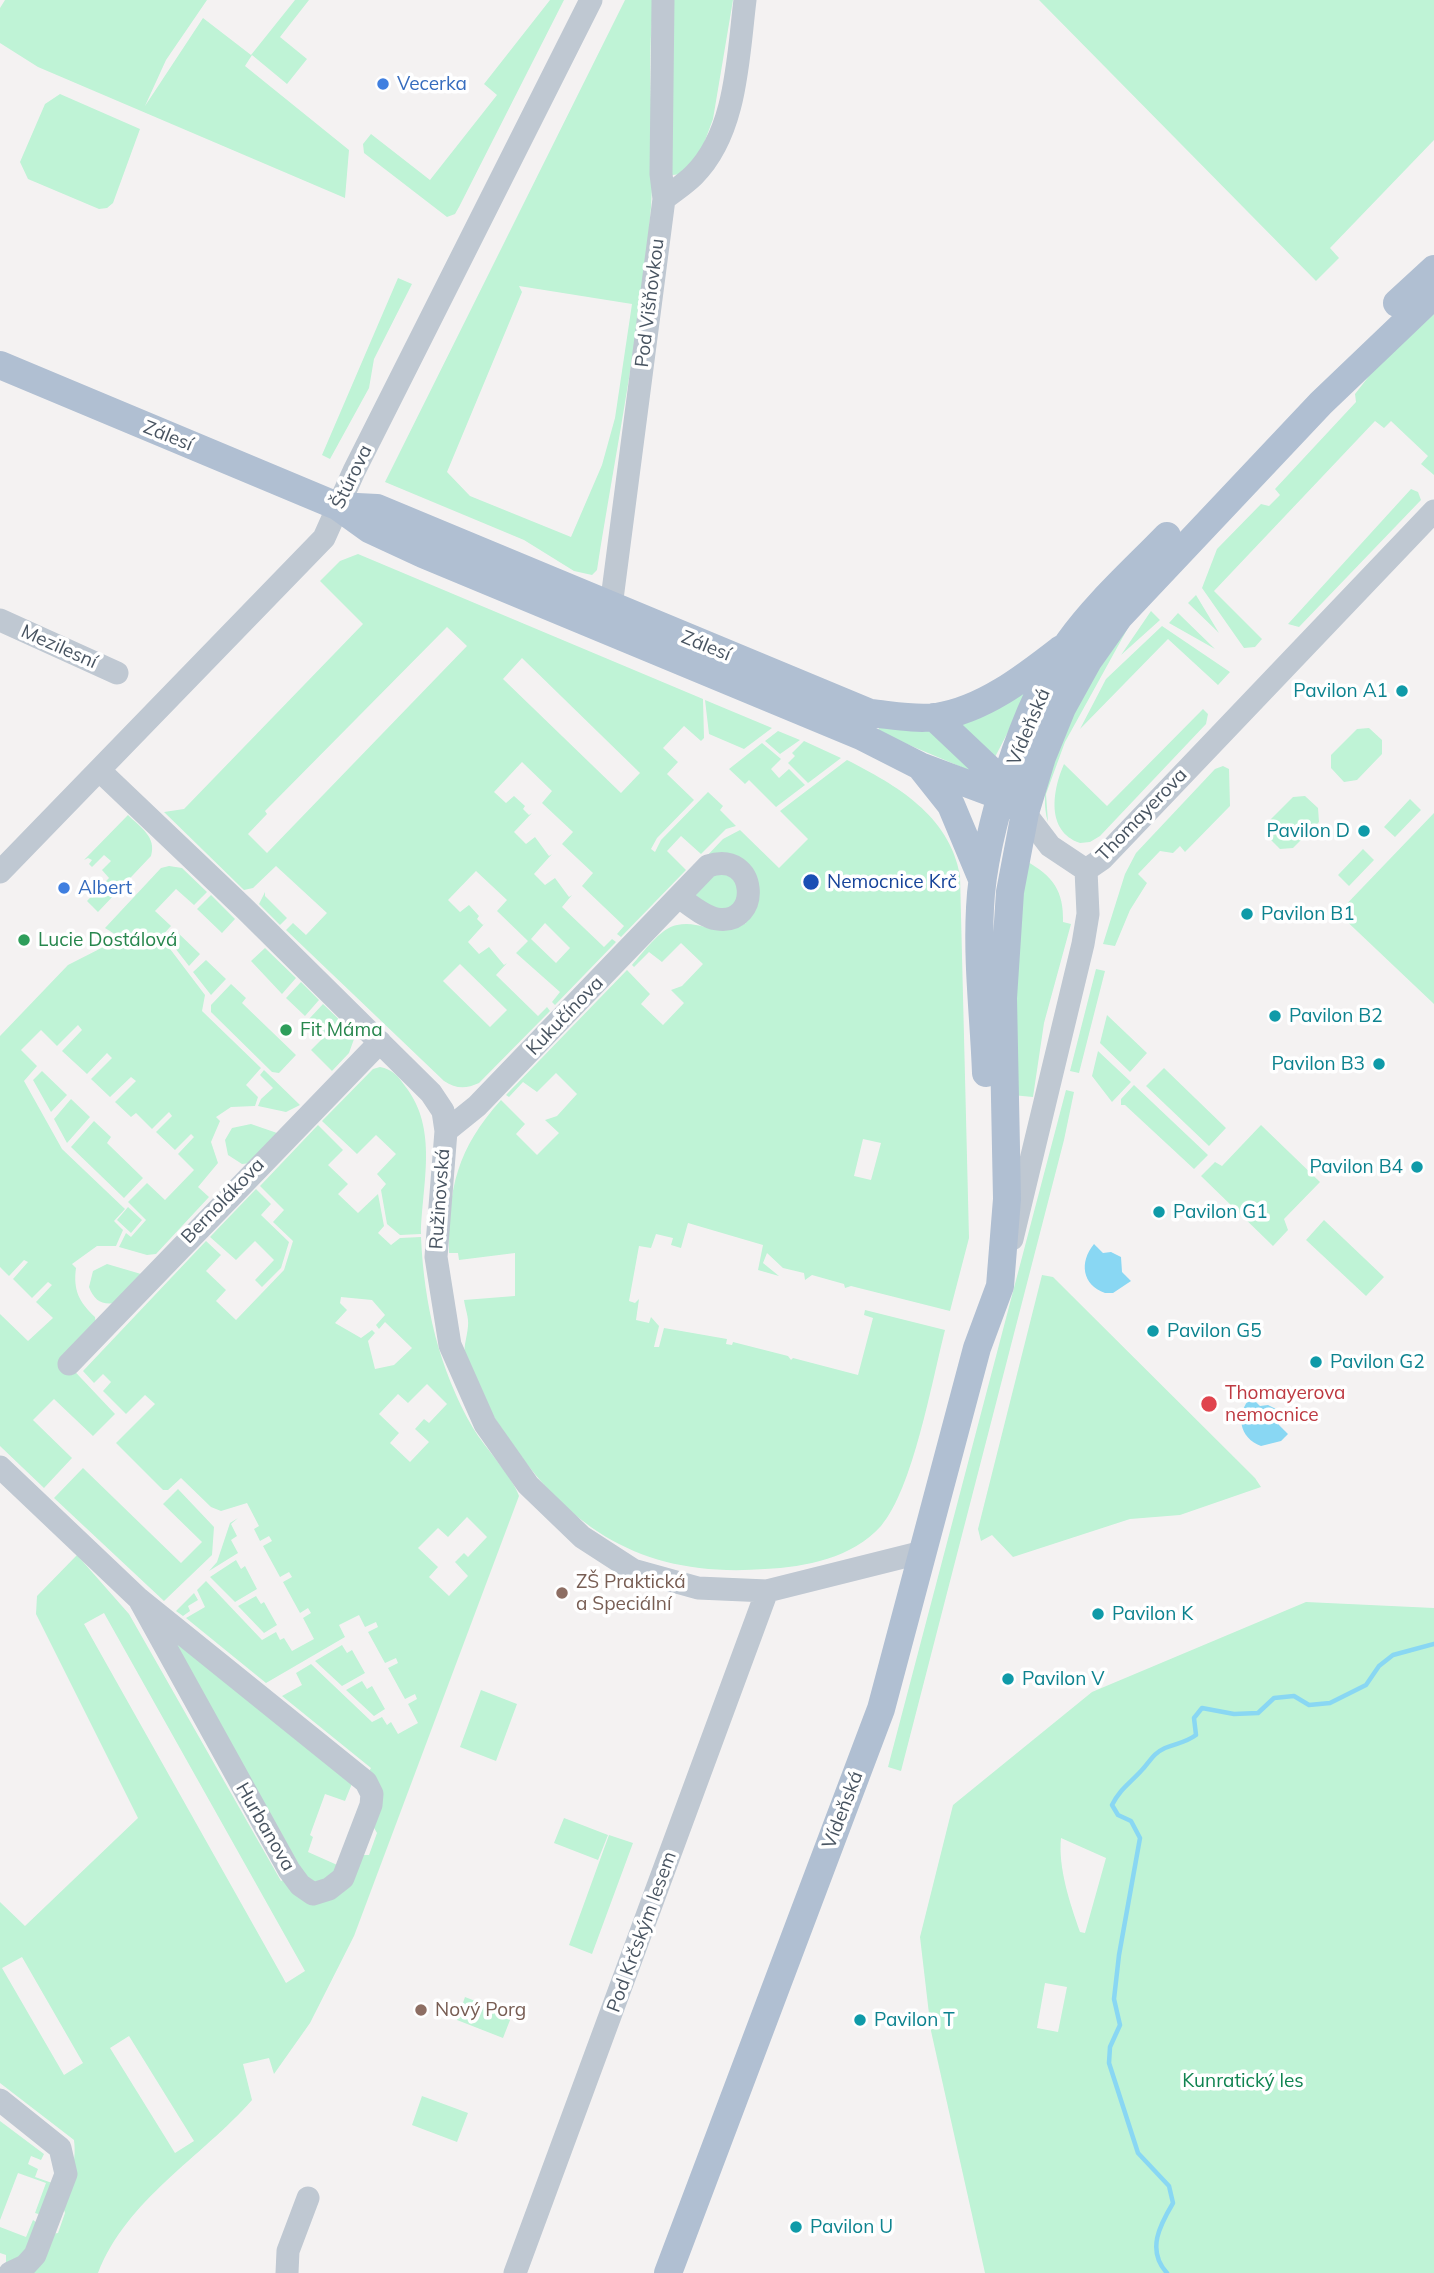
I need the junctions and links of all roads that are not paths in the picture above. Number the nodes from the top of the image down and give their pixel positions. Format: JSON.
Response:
{"nodes":[{"id":1,"x":591,"y":0,"type":"edge"},
{"id":2,"x":663,"y":0,"type":"edge"},
{"id":3,"x":745,"y":0,"type":"edge"},
{"id":4,"x":664,"y":199,"type":"junction"},
{"id":5,"x":1434,"y":269,"type":"edge"},
{"id":6,"x":1434,"y":295,"type":"edge"},
{"id":7,"x":0,"y":365,"type":"edge"},
{"id":8,"x":337,"y":506,"type":"junction"},
{"id":9,"x":1434,"y":511,"type":"edge"},
{"id":10,"x":610,"y":618,"type":"junction"},
{"id":11,"x":0,"y":620,"type":"edge"},
{"id":12,"x":1068,"y":643,"type":"junction"},
{"id":13,"x":117,"y":673,"type":"dead end"},
{"id":14,"x":934,"y":717,"type":"junction"},
{"id":15,"x":920,"y":766,"type":"junction"},
{"id":16,"x":99,"y":770,"type":"junction"},
{"id":17,"x":1014,"y":805,"type":"junction"},
{"id":18,"x":1086,"y":870,"type":"junction"},
{"id":19,"x":0,"y":873,"type":"edge"},
{"id":20,"x":982,"y":879,"type":"junction"},
{"id":21,"x":679,"y":897,"type":"dead end"},
{"id":22,"x":380,"y":1042,"type":"junction"},
{"id":23,"x":446,"y":1131,"type":"junction"},
{"id":24,"x":1000,"y":1286,"type":"junction"},
{"id":25,"x":979,"y":1342,"type":"junction"},
{"id":26,"x":69,"y":1363,"type":"dead end"},
{"id":27,"x":0,"y":1467,"type":"edge"},
{"id":28,"x":923,"y":1552,"type":"junction"},
{"id":29,"x":767,"y":1591,"type":"junction"},
{"id":30,"x":138,"y":1599,"type":"junction"},
{"id":31,"x":0,"y":2100,"type":"edge"},
{"id":32,"x":308,"y":2198,"type":"dead end"},
{"id":33,"x":10,"y":2273,"type":"edge"},
{"id":34,"x":287,"y":2273,"type":"edge"},
{"id":35,"x":515,"y":2273,"type":"edge"},
{"id":36,"x":668,"y":2273,"type":"edge"}],
"edges":[{"from":1,"to":8,"type":"street","name":"Štúrova"},
{"from":2,"to":4,"type":"street","name":"Pod Višňovkou"},
{"from":3,"to":4,"type":"street"},
{"from":4,"to":10,"type":"street","name":"Pod Višňovkou"},
{"from":5,"to":12,"type":"main road","name":"Vídeňská"},
{"from":6,"to":17,"type":"main road","name":"Vídeňská"},
{"from":7,"to":8,"type":"main road","name":"Zálesí"},
{"from":8,"to":10,"type":"main road","name":"Zálesí"},
{"from":8,"to":16,"type":"street","name":"Štúrova"},
{"from":9,"to":18,"type":"street","name":"Thomayerova"},
{"from":10,"to":14,"type":"main road","name":"Zálesí"},
{"from":10,"to":15,"type":"main road","name":"Zálesí"},
{"from":11,"to":13,"type":"street","name":"Mezilesní"},
{"from":12,"to":14,"type":"main road","name":"Zálesí"},
{"from":12,"to":17,"type":"main road","name":"Vídeňská"},
{"from":14,"to":17,"type":"main road"},
{"from":15,"to":17,"type":"main road","name":"Zálesí"},
{"from":15,"to":20,"type":"main road"},
{"from":16,"to":19,"type":"street","name":"Štúrova"},
{"from":16,"to":22,"type":"street","name":"Ružinovská"},
{"from":17,"to":18,"type":"street"},
{"from":17,"to":20,"type":"main road","name":"Vídeňská"},
{"from":17,"to":24,"type":"main road","name":"Vídeňská"},
{"from":18,"to":24,"type":"street","name":"Thomayerova"},
{"from":20,"to":25,"type":"main road","name":"Vídeňská"},
{"from":21,"to":23,"type":"street","name":"Kukučínova"},
{"from":22,"to":23,"type":"street","name":"Ružinovská"},
{"from":22,"to":26,"type":"street","name":"Bernolákova"},
{"from":23,"to":29,"type":"street","name":"Ružinovská"},
{"from":24,"to":25,"type":"main road","name":"Vídeňská"},
{"from":25,"to":28,"type":"main road","name":"Vídeňská"},
{"from":27,"to":30,"type":"street","name":"Hurbanova"},
{"from":28,"to":29,"type":"street","name":"Ružinovská"},
{"from":28,"to":36,"type":"main road","name":"Vídeňská"},
{"from":29,"to":35,"type":"street","name":"Pod Krčským lesem"},
{"from":30,"to":30,"type":"street","name":"Hurbanova"},
{"from":31,"to":33,"type":"street"},
{"from":32,"to":34,"type":"street"}]}
